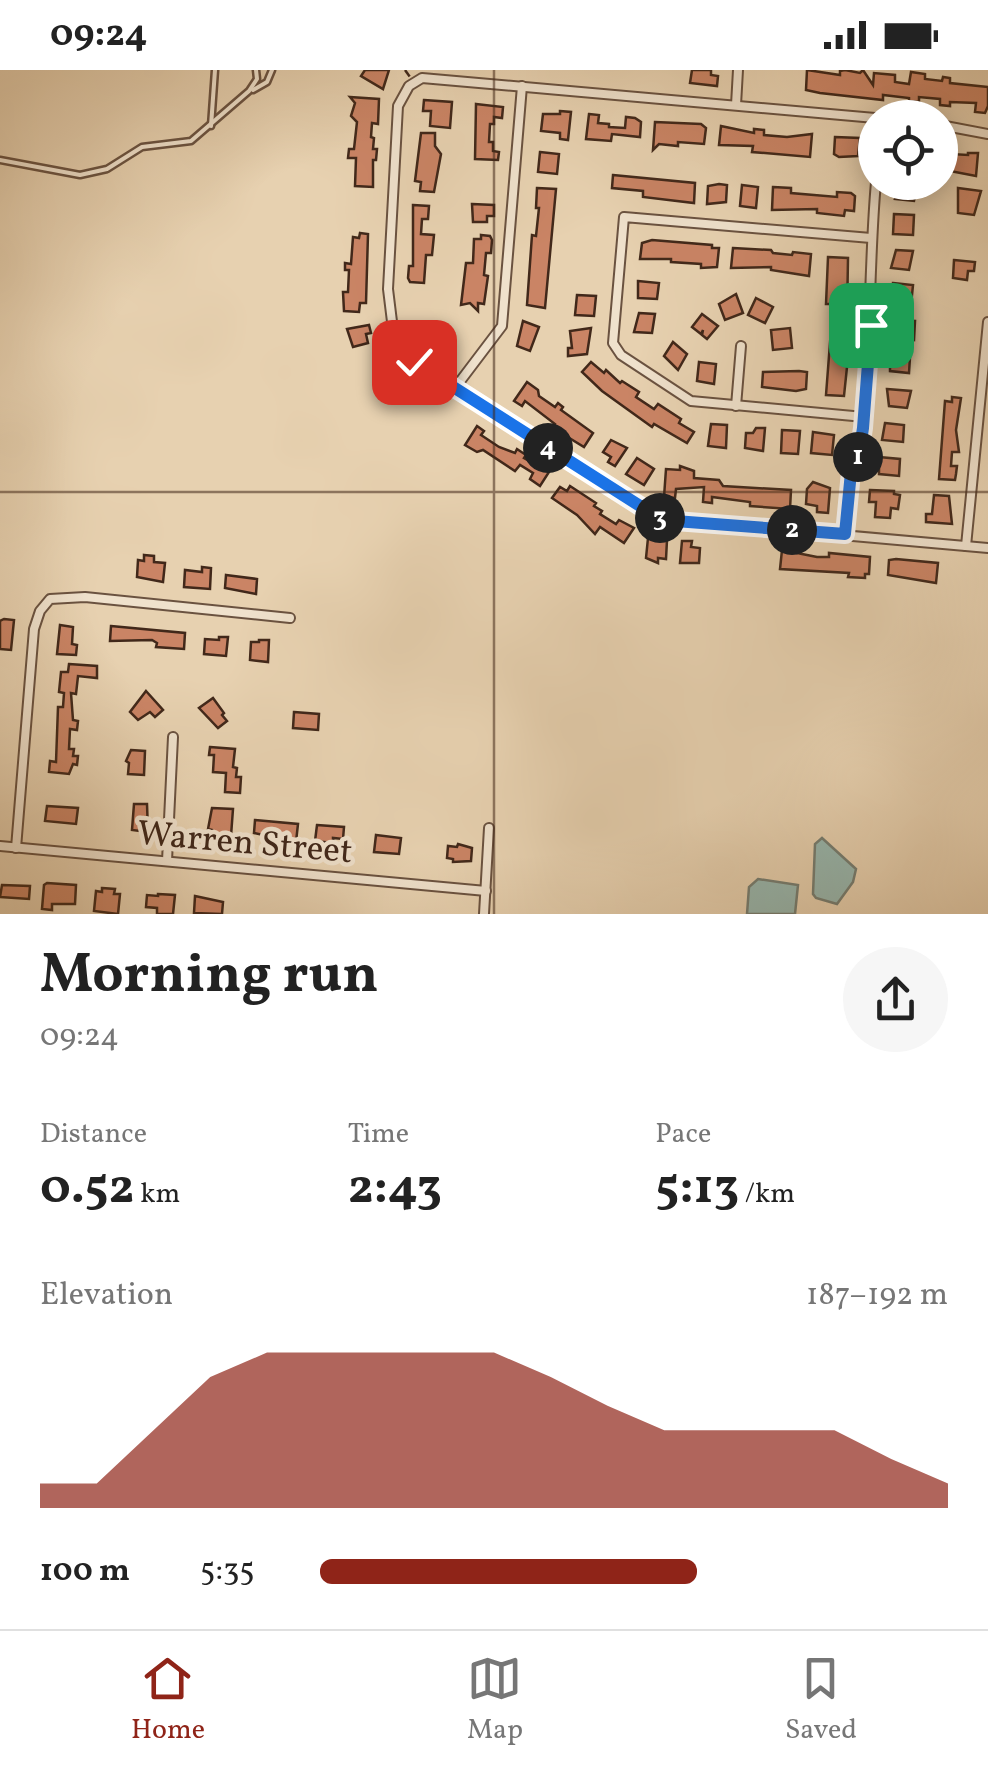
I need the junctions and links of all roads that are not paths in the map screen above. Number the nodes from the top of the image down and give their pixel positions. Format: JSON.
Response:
{"nodes":[{"id":1,"x":215,"y":70,"type":"edge"},
{"id":2,"x":256,"y":70,"type":"edge"},
{"id":3,"x":272,"y":70,"type":"edge"},
{"id":4,"x":738,"y":70,"type":"edge"},
{"id":5,"x":522,"y":86,"type":"junction"},
{"id":6,"x":249,"y":91,"type":"junction"},
{"id":7,"x":736,"y":105,"type":"junction"},
{"id":8,"x":858,"y":116,"type":"edge"},
{"id":9,"x":211,"y":126,"type":"junction"},
{"id":10,"x":958,"y":128,"type":"edge"},
{"id":11,"x":988,"y":134,"type":"edge"},
{"id":12,"x":0,"y":160,"type":"edge"},
{"id":13,"x":874,"y":200,"type":"edge"},
{"id":14,"x":871,"y":238,"type":"junction"},
{"id":15,"x":988,"y":322,"type":"edge"},
{"id":16,"x":741,"y":346,"type":"dead end"},
{"id":17,"x":454,"y":388,"type":"junction"},
{"id":18,"x":736,"y":406,"type":"junction"},
{"id":19,"x":864,"y":417,"type":"junction"},
{"id":20,"x":845,"y":534,"type":"junction"},
{"id":21,"x":966,"y":546,"type":"junction"},
{"id":22,"x":988,"y":548,"type":"edge"},
{"id":23,"x":290,"y":618,"type":"dead end"},
{"id":24,"x":174,"y":737,"type":"dead end"},
{"id":25,"x":488,"y":828,"type":"dead end"},
{"id":26,"x":0,"y":846,"type":"edge"},
{"id":27,"x":16,"y":848,"type":"junction"},
{"id":28,"x":167,"y":860,"type":"junction"},
{"id":29,"x":486,"y":891,"type":"junction"},
{"id":30,"x":484,"y":914,"type":"edge"}],
"edges":[{"from":1,"to":9,"type":"lane"},
{"from":2,"to":6,"type":"lane"},
{"from":3,"to":6,"type":"lane"},
{"from":4,"to":7,"type":"street"},
{"from":5,"to":7,"type":"street"},
{"from":5,"to":17,"type":"street"},
{"from":5,"to":17,"type":"street"},
{"from":6,"to":9,"type":"lane"},
{"from":7,"to":8,"type":"street"},
{"from":9,"to":12,"type":"lane"},
{"from":10,"to":11,"type":"street"},
{"from":13,"to":14,"type":"street"},
{"from":14,"to":18,"type":"street"},
{"from":14,"to":19,"type":"street"},
{"from":15,"to":21,"type":"street"},
{"from":16,"to":18,"type":"street"},
{"from":17,"to":20,"type":"street"},
{"from":18,"to":19,"type":"street"},
{"from":19,"to":20,"type":"street"},
{"from":20,"to":21,"type":"street"},
{"from":21,"to":22,"type":"street"},
{"from":23,"to":27,"type":"street"},
{"from":24,"to":28,"type":"street"},
{"from":25,"to":29,"type":"street"},
{"from":26,"to":27,"type":"street","name":"Warren Street"},
{"from":27,"to":28,"type":"street","name":"Warren Street"},
{"from":28,"to":29,"type":"street","name":"Warren Street"},
{"from":29,"to":30,"type":"street"}]}
